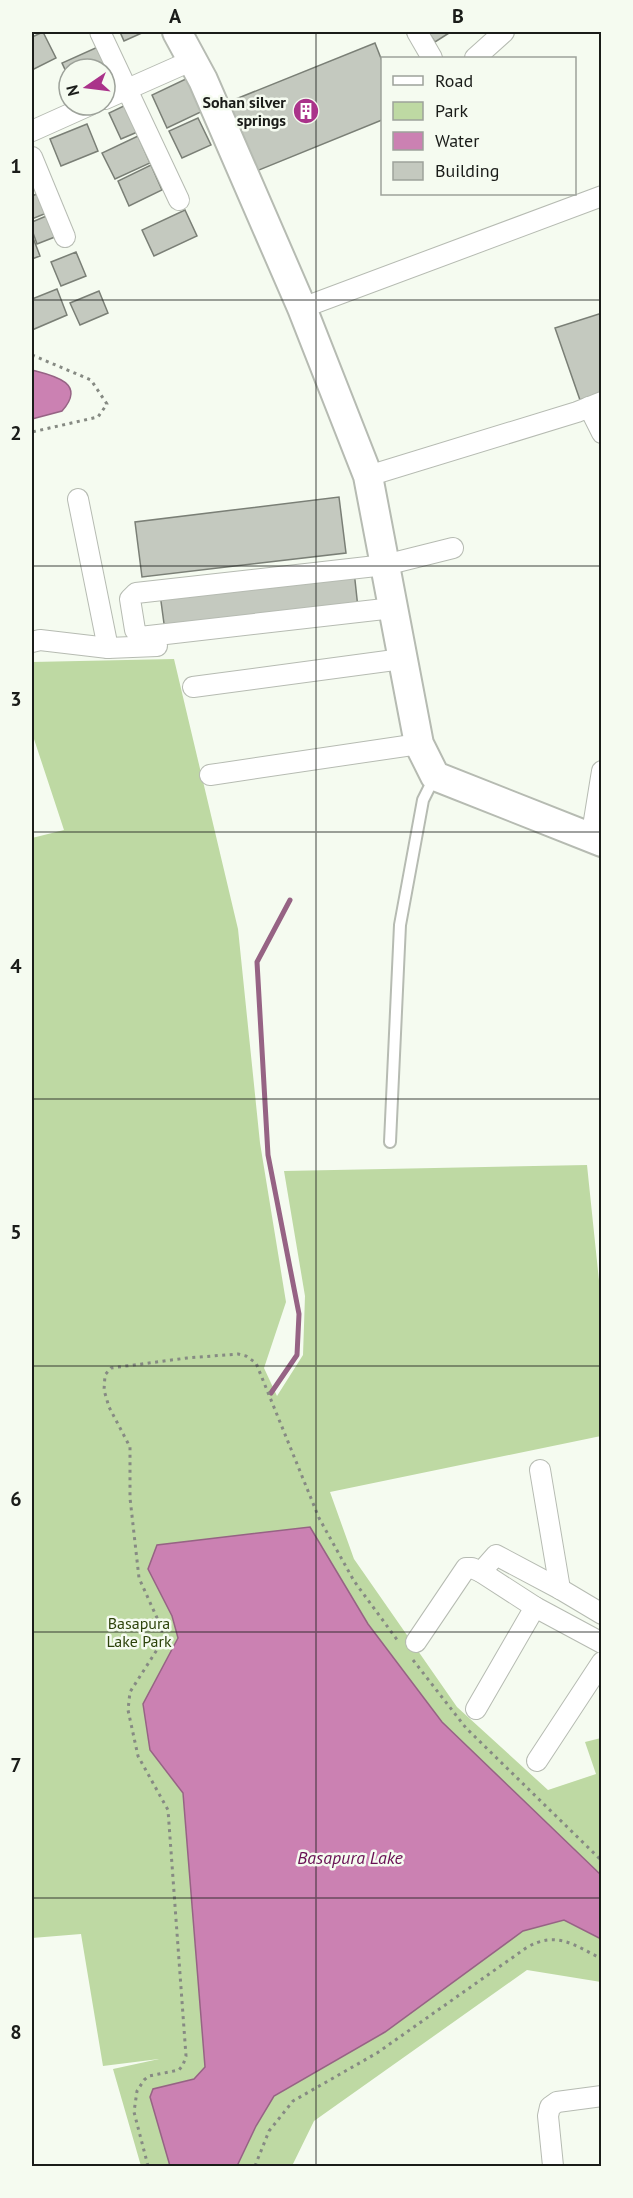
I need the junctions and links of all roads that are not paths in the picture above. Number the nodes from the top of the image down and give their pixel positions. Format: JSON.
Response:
{"nodes":[{"id":1,"x":100,"y":32,"type":"edge"},
{"id":2,"x":417,"y":32,"type":"edge"},
{"id":3,"x":504,"y":32,"type":"edge"},
{"id":4,"x":182,"y":33,"type":"edge"},
{"id":5,"x":431,"y":57,"type":"edge"},
{"id":6,"x":476,"y":57,"type":"edge"},
{"id":7,"x":193,"y":60,"type":"junction"},
{"id":8,"x":127,"y":89,"type":"junction"},
{"id":9,"x":117,"y":94,"type":"edge"},
{"id":10,"x":63,"y":117,"type":"edge"},
{"id":11,"x":32,"y":131,"type":"edge"},
{"id":12,"x":32,"y":157,"type":"edge"},
{"id":13,"x":602,"y":196,"type":"edge"},
{"id":14,"x":179,"y":200,"type":"dead end"},
{"id":15,"x":559,"y":202,"type":"edge"},
{"id":16,"x":65,"y":237,"type":"dead end"},
{"id":17,"x":302,"y":308,"type":"junction"},
{"id":18,"x":595,"y":404,"type":"edge"},
{"id":19,"x":602,"y":433,"type":"edge"},
{"id":20,"x":368,"y":476,"type":"junction"},
{"id":21,"x":78,"y":499,"type":"dead end"},
{"id":22,"x":453,"y":548,"type":"dead end"},
{"id":23,"x":385,"y":565,"type":"junction"},
{"id":24,"x":394,"y":613,"type":"junction"},
{"id":25,"x":32,"y":642,"type":"edge"},
{"id":26,"x":108,"y":648,"type":"junction"},
{"id":27,"x":402,"y":659,"type":"junction"},
{"id":28,"x":193,"y":687,"type":"dead end"},
{"id":29,"x":418,"y":744,"type":"junction"},
{"id":30,"x":602,"y":771,"type":"edge"},
{"id":31,"x":210,"y":775,"type":"dead end"},
{"id":32,"x":435,"y":776,"type":"junction"},
{"id":33,"x":596,"y":841,"type":"edge"},
{"id":34,"x":390,"y":1143,"type":"dead end"},
{"id":35,"x":540,"y":1470,"type":"dead end"},
{"id":36,"x":481,"y":1572,"type":"junction"},
{"id":37,"x":560,"y":1589,"type":"junction"},
{"id":38,"x":535,"y":1607,"type":"junction"},
{"id":39,"x":602,"y":1614,"type":"edge"},
{"id":40,"x":602,"y":1644,"type":"edge"},
{"id":41,"x":410,"y":1650,"type":"road end"},
{"id":42,"x":602,"y":1662,"type":"edge"},
{"id":43,"x":476,"y":1709,"type":"dead end"},
{"id":44,"x":537,"y":1761,"type":"dead end"},
{"id":45,"x":602,"y":2096,"type":"edge"},
{"id":46,"x":553,"y":2166,"type":"edge"}],
"edges":[{"from":1,"to":8,"type":"street"},
{"from":2,"to":5,"type":"street"},
{"from":3,"to":6,"type":"street"},
{"from":4,"to":7,"type":"street"},
{"from":7,"to":8,"type":"street"},
{"from":7,"to":17,"type":"street"},
{"from":8,"to":9,"type":"street"},
{"from":8,"to":14,"type":"street"},
{"from":10,"to":11,"type":"street"},
{"from":12,"to":16,"type":"street"},
{"from":13,"to":15,"type":"street"},
{"from":15,"to":17,"type":"street"},
{"from":17,"to":20,"type":"street"},
{"from":18,"to":19,"type":"street"},
{"from":18,"to":20,"type":"street"},
{"from":20,"to":23,"type":"street"},
{"from":21,"to":26,"type":"street"},
{"from":22,"to":23,"type":"street"},
{"from":23,"to":24,"type":"street"},
{"from":23,"to":24,"type":"street"},
{"from":24,"to":26,"type":"street"},
{"from":24,"to":27,"type":"street"},
{"from":25,"to":26,"type":"street"},
{"from":27,"to":28,"type":"street"},
{"from":27,"to":29,"type":"street"},
{"from":29,"to":31,"type":"street"},
{"from":29,"to":32,"type":"street"},
{"from":30,"to":33,"type":"street"},
{"from":32,"to":33,"type":"street"},
{"from":32,"to":34,"type":"lane"},
{"from":35,"to":37,"type":"street"},
{"from":36,"to":37,"type":"street"},
{"from":36,"to":38,"type":"street"},
{"from":36,"to":41,"type":"street"},
{"from":37,"to":39,"type":"street"},
{"from":38,"to":40,"type":"street"},
{"from":38,"to":43,"type":"street"},
{"from":42,"to":44,"type":"street"},
{"from":45,"to":46,"type":"street"}]}
